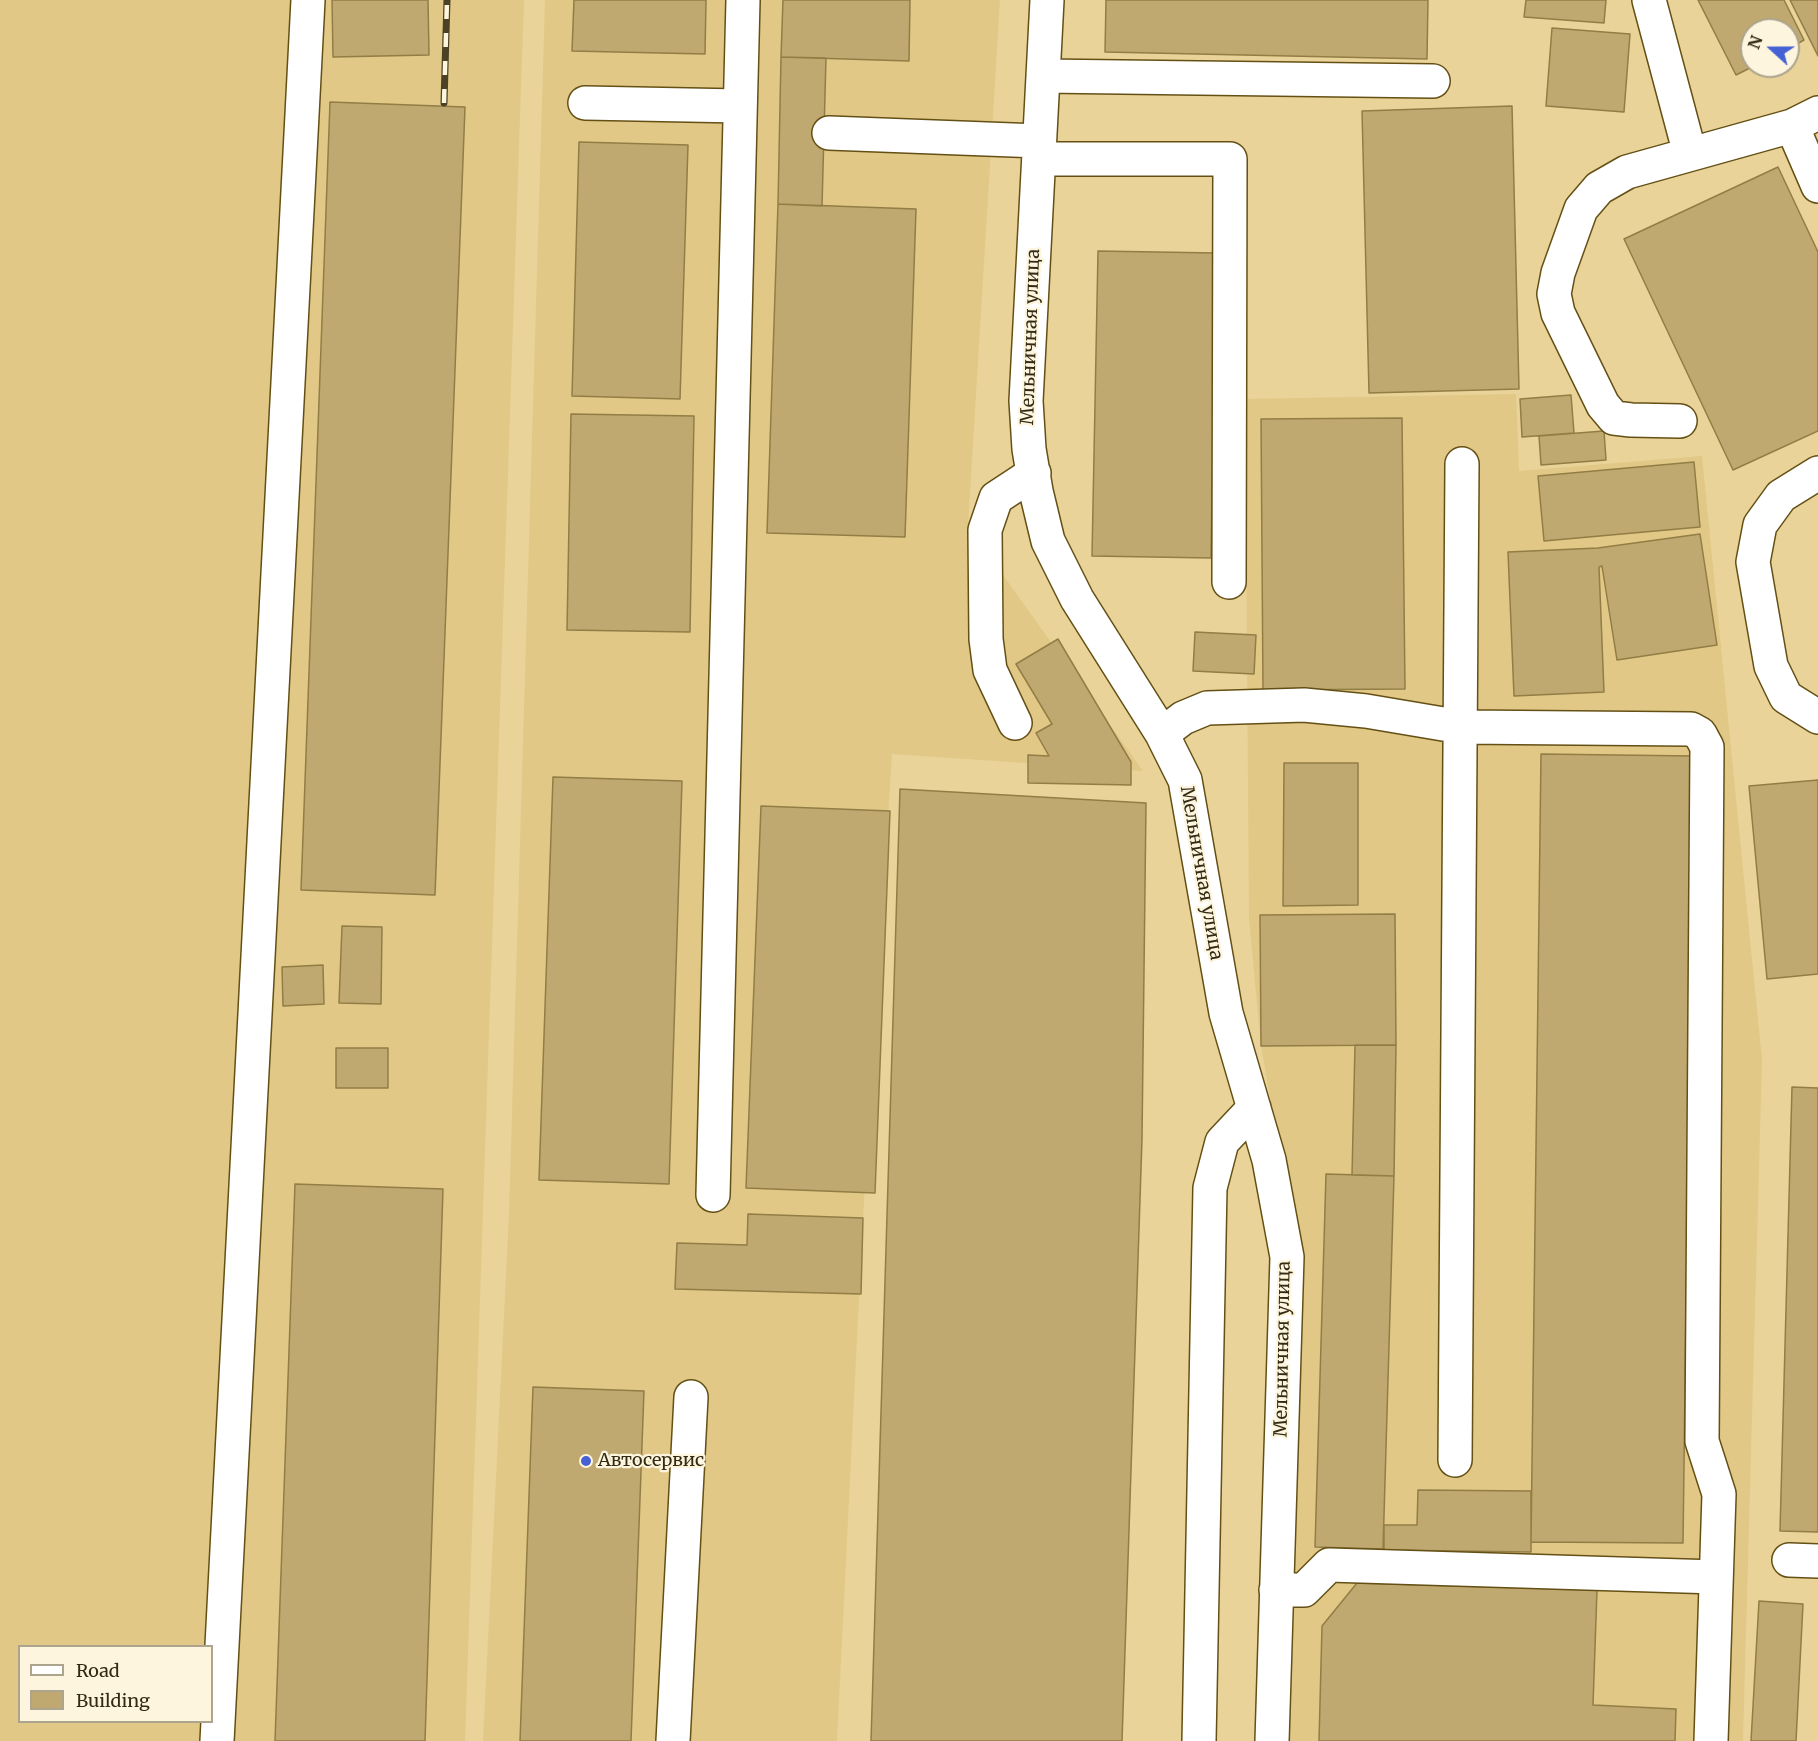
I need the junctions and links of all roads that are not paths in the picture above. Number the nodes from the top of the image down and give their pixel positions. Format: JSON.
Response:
{"nodes":[{"id":1,"x":308,"y":0,"type":"edge"},
{"id":2,"x":743,"y":0,"type":"edge"},
{"id":3,"x":1047,"y":0,"type":"edge"},
{"id":4,"x":1649,"y":0,"type":"edge"},
{"id":5,"x":1043,"y":76,"type":"junction"},
{"id":6,"x":1433,"y":81,"type":"dead end"},
{"id":7,"x":585,"y":103,"type":"dead end"},
{"id":8,"x":741,"y":106,"type":"junction"},
{"id":9,"x":1805,"y":119,"type":"edge"},
{"id":10,"x":829,"y":133,"type":"dead end"},
{"id":11,"x":1039,"y":150,"type":"junction"},
{"id":12,"x":1690,"y":154,"type":"junction"},
{"id":13,"x":1818,"y":186,"type":"edge"},
{"id":14,"x":1680,"y":421,"type":"dead end"},
{"id":15,"x":1462,"y":464,"type":"dead end"},
{"id":16,"x":1034,"y":473,"type":"junction"},
{"id":17,"x":1818,"y":473,"type":"edge"},
{"id":18,"x":1229,"y":582,"type":"dead end"},
{"id":19,"x":1818,"y":717,"type":"edge"},
{"id":20,"x":1015,"y":723,"type":"dead end"},
{"id":21,"x":1461,"y":727,"type":"junction"},
{"id":22,"x":1162,"y":734,"type":"junction"},
{"id":23,"x":1254,"y":1108,"type":"junction"},
{"id":24,"x":713,"y":1195,"type":"dead end"},
{"id":25,"x":691,"y":1397,"type":"dead end"},
{"id":26,"x":1455,"y":1460,"type":"dead end"},
{"id":27,"x":1716,"y":1577,"type":"junction"},
{"id":28,"x":1276,"y":1590,"type":"junction"},
{"id":29,"x":217,"y":1741,"type":"edge"},
{"id":30,"x":673,"y":1741,"type":"edge"},
{"id":31,"x":1199,"y":1741,"type":"edge"},
{"id":32,"x":1272,"y":1741,"type":"edge"},
{"id":33,"x":1711,"y":1741,"type":"edge"}],
"edges":[{"from":1,"to":29,"type":"street"},
{"from":2,"to":8,"type":"street"},
{"from":3,"to":5,"type":"street","name":"Мельничная улица"},
{"from":4,"to":12,"type":"street"},
{"from":5,"to":6,"type":"street"},
{"from":5,"to":11,"type":"street","name":"Мельничная улица"},
{"from":7,"to":8,"type":"street"},
{"from":8,"to":24,"type":"street"},
{"from":9,"to":12,"type":"street"},
{"from":9,"to":13,"type":"street"},
{"from":10,"to":11,"type":"street"},
{"from":11,"to":16,"type":"street","name":"Мельничная улица"},
{"from":11,"to":18,"type":"street"},
{"from":12,"to":14,"type":"street"},
{"from":15,"to":21,"type":"street"},
{"from":16,"to":20,"type":"street"},
{"from":16,"to":22,"type":"street","name":"Мельничная улица"},
{"from":17,"to":19,"type":"street"},
{"from":21,"to":22,"type":"street"},
{"from":21,"to":26,"type":"street"},
{"from":21,"to":27,"type":"street"},
{"from":22,"to":23,"type":"street","name":"Мельничная улица"},
{"from":23,"to":28,"type":"street","name":"Мельничная улица"},
{"from":23,"to":31,"type":"street"},
{"from":25,"to":30,"type":"street"},
{"from":27,"to":28,"type":"street"},
{"from":27,"to":33,"type":"street"},
{"from":28,"to":32,"type":"street","name":"Мельничная улица"}]}
